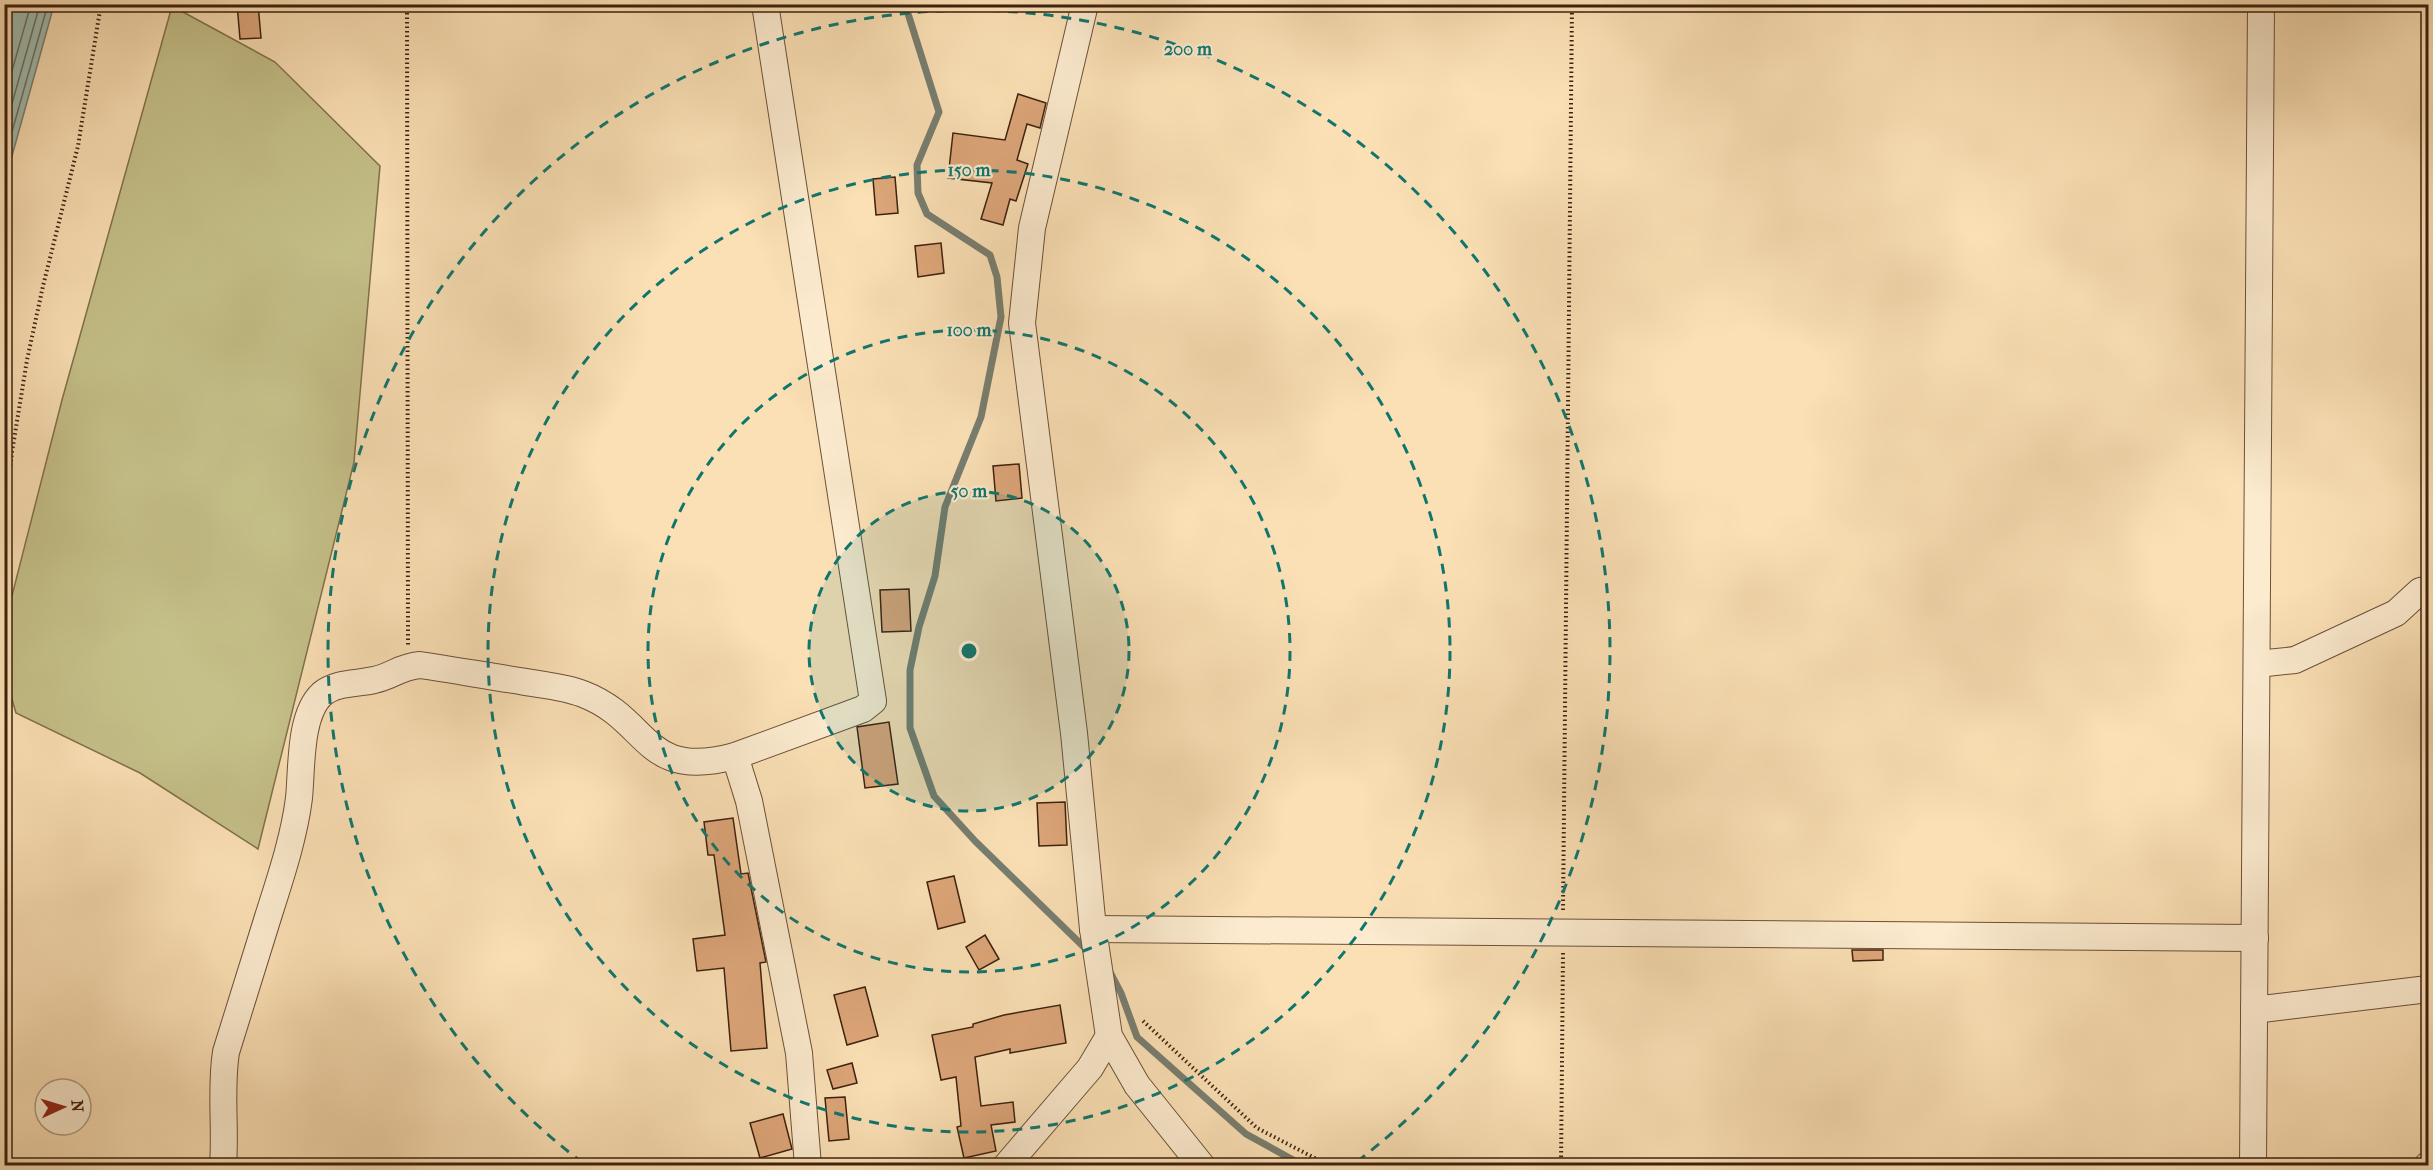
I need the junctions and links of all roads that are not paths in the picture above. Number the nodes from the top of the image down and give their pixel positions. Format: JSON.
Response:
{"nodes":[{"id":1,"x":765,"y":4,"type":"edge"},
{"id":2,"x":1085,"y":4,"type":"edge"},
{"id":3,"x":2261,"y":4,"type":"edge"},
{"id":4,"x":2428,"y":589,"type":"edge"},
{"id":5,"x":2257,"y":664,"type":"junction"},
{"id":6,"x":735,"y":756,"type":"junction"},
{"id":7,"x":1094,"y":935,"type":"junction"},
{"id":8,"x":2255,"y":938,"type":"junction"},
{"id":9,"x":2428,"y":989,"type":"edge"},
{"id":10,"x":2254,"y":1010,"type":"junction"},
{"id":11,"x":1109,"y":1036,"type":"junction"},
{"id":12,"x":223,"y":1166,"type":"edge"},
{"id":13,"x":808,"y":1166,"type":"edge"},
{"id":14,"x":1006,"y":1166,"type":"edge"},
{"id":15,"x":1202,"y":1166,"type":"edge"},
{"id":16,"x":2253,"y":1166,"type":"edge"}],
"edges":[{"from":1,"to":6,"type":"street"},
{"from":2,"to":7,"type":"street"},
{"from":3,"to":5,"type":"street"},
{"from":4,"to":5,"type":"street"},
{"from":5,"to":8,"type":"street"},
{"from":6,"to":12,"type":"street"},
{"from":6,"to":13,"type":"street"},
{"from":7,"to":8,"type":"street"},
{"from":7,"to":11,"type":"street"},
{"from":8,"to":10,"type":"street"},
{"from":9,"to":10,"type":"street"},
{"from":10,"to":16,"type":"street"},
{"from":11,"to":14,"type":"street"},
{"from":11,"to":15,"type":"street"}]}
